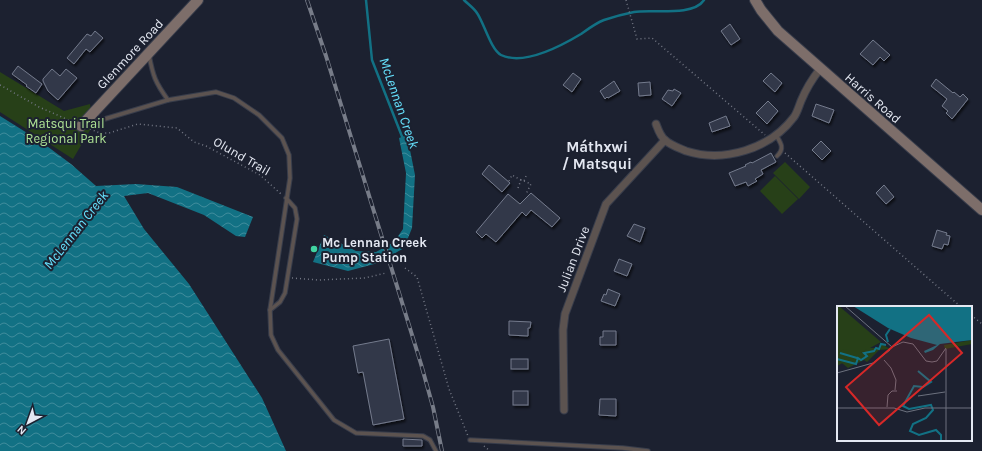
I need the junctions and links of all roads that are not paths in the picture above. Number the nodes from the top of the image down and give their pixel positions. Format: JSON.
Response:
{"nodes":[{"id":1,"x":198,"y":0,"type":"edge"},
{"id":2,"x":755,"y":0,"type":"edge"},
{"id":3,"x":149,"y":54,"type":"junction"},
{"id":4,"x":820,"y":69,"type":"junction"},
{"id":5,"x":168,"y":100,"type":"junction"},
{"id":6,"x":656,"y":124,"type":"dead end"},
{"id":7,"x":81,"y":126,"type":"joint"},
{"id":8,"x":773,"y":137,"type":"junction"},
{"id":9,"x":665,"y":140,"type":"junction"},
{"id":10,"x":777,"y":156,"type":"dead end"},
{"id":11,"x":286,"y":198,"type":"junction"},
{"id":12,"x":982,"y":210,"type":"edge"},
{"id":13,"x":270,"y":310,"type":"junction"},
{"id":14,"x":564,"y":410,"type":"dead end"},
{"id":15,"x":470,"y":440,"type":"road end"},
{"id":16,"x":436,"y":451,"type":"edge"},
{"id":17,"x":648,"y":451,"type":"edge"}],
"edges":[{"from":1,"to":3,"type":"street","name":"Glenmore Road"},
{"from":2,"to":4,"type":"street","name":"Harris Road"},
{"from":3,"to":5,"type":"lane"},
{"from":3,"to":7,"type":"street","name":"Glenmore Road"},
{"from":4,"to":8,"type":"street"},
{"from":4,"to":12,"type":"street","name":"Harris Road"},
{"from":5,"to":7,"type":"lane"},
{"from":5,"to":11,"type":"lane"},
{"from":6,"to":9,"type":"street"},
{"from":8,"to":9,"type":"street"},
{"from":8,"to":10,"type":"lane"},
{"from":9,"to":14,"type":"street","name":"Julian Drive"},
{"from":11,"to":13,"type":"lane"},
{"from":11,"to":13,"type":"lane"},
{"from":13,"to":16,"type":"lane"},
{"from":15,"to":17,"type":"lane"}]}
